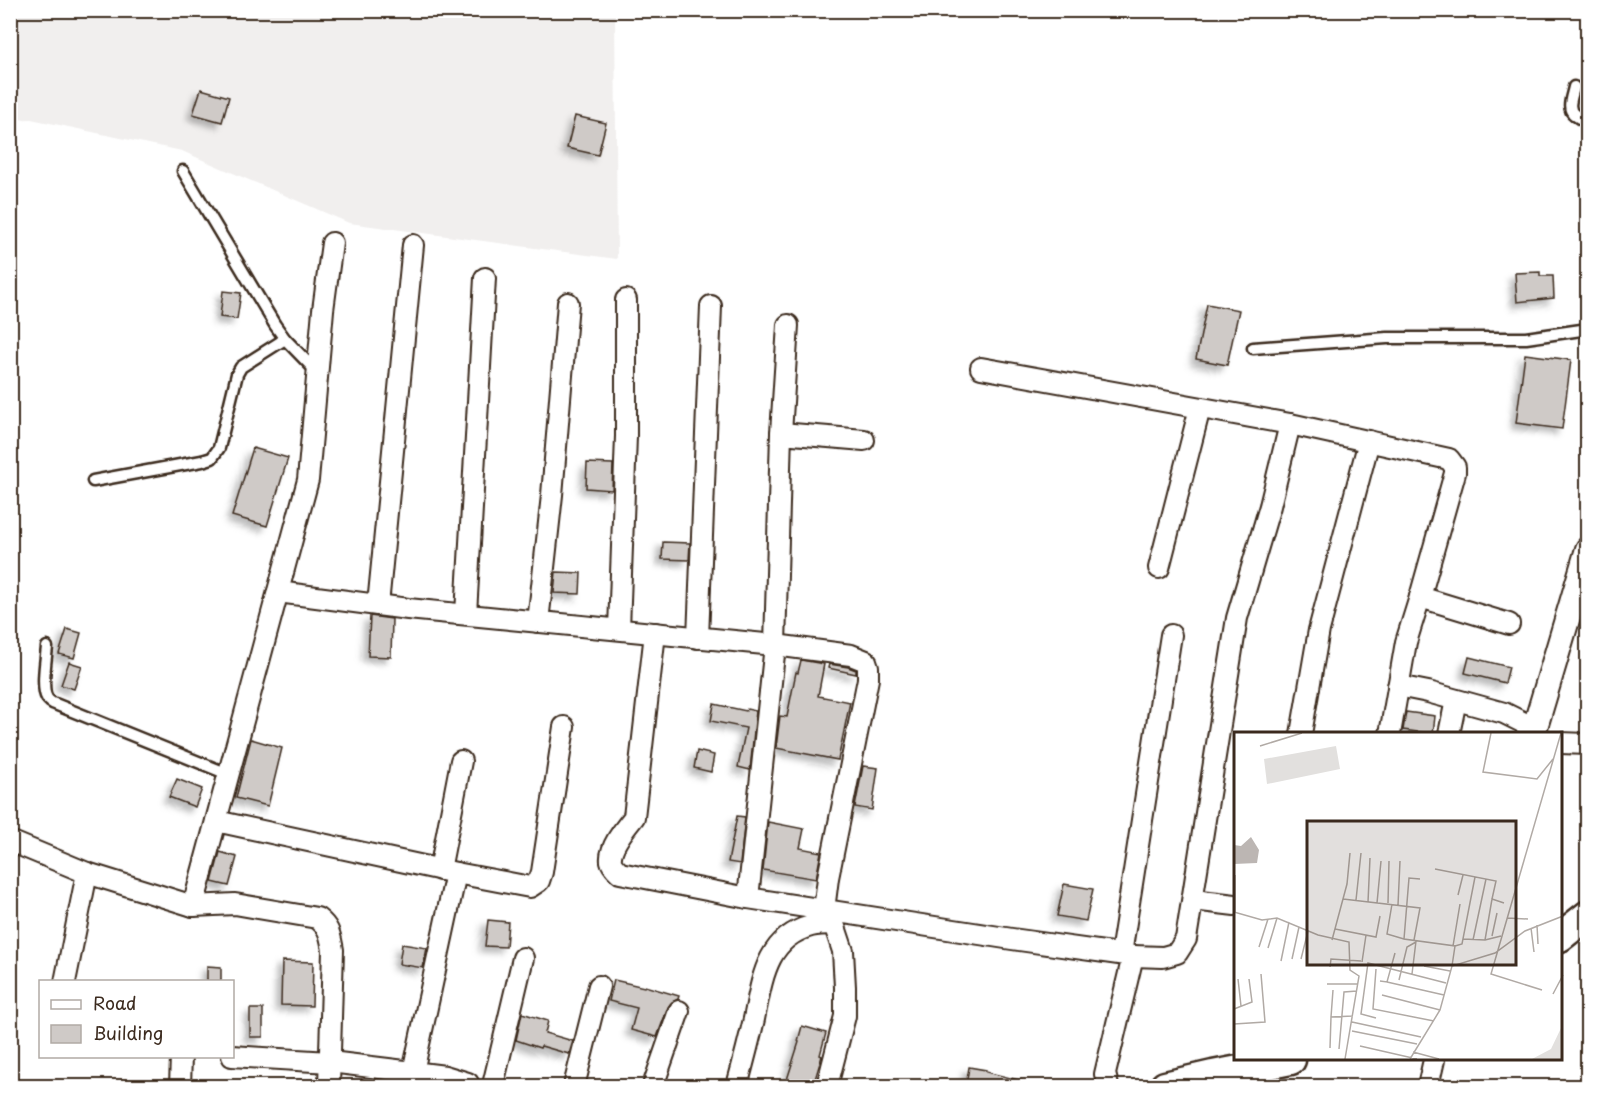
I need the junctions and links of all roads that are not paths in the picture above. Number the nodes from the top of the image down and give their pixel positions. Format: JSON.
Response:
{"nodes":[{"id":1,"x":1574,"y":87,"type":"dead end"},
{"id":2,"x":1587,"y":125,"type":"edge"},
{"id":3,"x":183,"y":171,"type":"dead end"},
{"id":4,"x":332,"y":243,"type":"dead end"},
{"id":5,"x":413,"y":245,"type":"dead end"},
{"id":6,"x":485,"y":278,"type":"dead end"},
{"id":7,"x":626,"y":300,"type":"dead end"},
{"id":8,"x":568,"y":303,"type":"dead end"},
{"id":9,"x":711,"y":306,"type":"dead end"},
{"id":10,"x":788,"y":325,"type":"dead end"},
{"id":11,"x":1587,"y":329,"type":"edge"},
{"id":12,"x":285,"y":339,"type":"junction"},
{"id":13,"x":1253,"y":348,"type":"dead end"},
{"id":14,"x":981,"y":368,"type":"dead end"},
{"id":15,"x":318,"y":372,"type":"junction"},
{"id":16,"x":1200,"y":408,"type":"junction"},
{"id":17,"x":1290,"y":424,"type":"junction"},
{"id":18,"x":781,"y":433,"type":"junction"},
{"id":19,"x":864,"y":440,"type":"dead end"},
{"id":20,"x":1369,"y":441,"type":"junction"},
{"id":21,"x":93,"y":481,"type":"dead end"},
{"id":22,"x":1587,"y":549,"type":"edge"},
{"id":23,"x":1159,"y":568,"type":"dead end"},
{"id":24,"x":278,"y":592,"type":"junction"},
{"id":25,"x":1420,"y":597,"type":"junction"},
{"id":26,"x":378,"y":605,"type":"junction"},
{"id":27,"x":466,"y":614,"type":"junction"},
{"id":28,"x":538,"y":622,"type":"junction"},
{"id":29,"x":1509,"y":624,"type":"dead end"},
{"id":30,"x":618,"y":629,"type":"junction"},
{"id":31,"x":655,"y":633,"type":"junction"},
{"id":32,"x":1171,"y":636,"type":"dead end"},
{"id":33,"x":698,"y":638,"type":"junction"},
{"id":34,"x":775,"y":645,"type":"junction"},
{"id":35,"x":47,"y":647,"type":"dead end"},
{"id":36,"x":1398,"y":686,"type":"junction"},
{"id":37,"x":1456,"y":700,"type":"junction"},
{"id":38,"x":564,"y":727,"type":"dead end"},
{"id":39,"x":1533,"y":731,"type":"edge"},
{"id":40,"x":1301,"y":732,"type":"edge"},
{"id":41,"x":1390,"y":732,"type":"edge"},
{"id":42,"x":1449,"y":732,"type":"edge"},
{"id":43,"x":1562,"y":743,"type":"edge"},
{"id":44,"x":1587,"y":744,"type":"edge"},
{"id":45,"x":460,"y":761,"type":"dead end"},
{"id":46,"x":228,"y":774,"type":"junction"},
{"id":47,"x":216,"y":821,"type":"junction"},
{"id":48,"x":11,"y":846,"type":"edge"},
{"id":49,"x":448,"y":872,"type":"junction"},
{"id":50,"x":87,"y":873,"type":"junction"},
{"id":51,"x":748,"y":898,"type":"junction"},
{"id":52,"x":1193,"y":900,"type":"junction"},
{"id":53,"x":1234,"y":905,"type":"edge"},
{"id":54,"x":193,"y":906,"type":"junction"},
{"id":55,"x":831,"y":915,"type":"junction"},
{"id":56,"x":1587,"y":915,"type":"edge"},
{"id":57,"x":1562,"y":935,"type":"edge"},
{"id":58,"x":1127,"y":955,"type":"junction"},
{"id":59,"x":523,"y":957,"type":"dead end"},
{"id":60,"x":65,"y":980,"type":"edge"},
{"id":61,"x":599,"y":986,"type":"dead end"},
{"id":62,"x":679,"y":1011,"type":"dead end"},
{"id":63,"x":234,"y":1056,"type":"edge"},
{"id":64,"x":181,"y":1058,"type":"edge"},
{"id":65,"x":1284,"y":1061,"type":"edge"},
{"id":66,"x":1434,"y":1061,"type":"edge"},
{"id":67,"x":330,"y":1062,"type":"junction"},
{"id":68,"x":413,"y":1072,"type":"junction"},
{"id":69,"x":1216,"y":1081,"type":"edge"},
{"id":70,"x":468,"y":1085,"type":"edge"},
{"id":71,"x":180,"y":1086,"type":"edge"},
{"id":72,"x":329,"y":1086,"type":"edge"},
{"id":73,"x":496,"y":1086,"type":"edge"},
{"id":74,"x":574,"y":1086,"type":"edge"},
{"id":75,"x":653,"y":1086,"type":"edge"},
{"id":76,"x":737,"y":1086,"type":"edge"},
{"id":77,"x":827,"y":1086,"type":"edge"},
{"id":78,"x":1108,"y":1086,"type":"edge"},
{"id":79,"x":1165,"y":1086,"type":"edge"},
{"id":80,"x":1428,"y":1086,"type":"edge"}],
"edges":[{"from":1,"to":2,"type":"lane"},
{"from":3,"to":12,"type":"lane"},
{"from":4,"to":15,"type":"street"},
{"from":5,"to":26,"type":"street"},
{"from":6,"to":27,"type":"street"},
{"from":7,"to":30,"type":"street"},
{"from":8,"to":28,"type":"street"},
{"from":9,"to":33,"type":"street"},
{"from":10,"to":18,"type":"street"},
{"from":11,"to":13,"type":"lane"},
{"from":12,"to":15,"type":"lane"},
{"from":12,"to":21,"type":"lane"},
{"from":14,"to":16,"type":"street"},
{"from":15,"to":24,"type":"street"},
{"from":16,"to":17,"type":"street"},
{"from":16,"to":23,"type":"street"},
{"from":17,"to":20,"type":"street"},
{"from":17,"to":52,"type":"street"},
{"from":18,"to":19,"type":"street"},
{"from":18,"to":34,"type":"street"},
{"from":20,"to":25,"type":"street"},
{"from":20,"to":40,"type":"street"},
{"from":22,"to":39,"type":"street"},
{"from":24,"to":26,"type":"street"},
{"from":24,"to":46,"type":"street"},
{"from":25,"to":29,"type":"street"},
{"from":25,"to":36,"type":"street"},
{"from":26,"to":27,"type":"street"},
{"from":27,"to":28,"type":"street"},
{"from":28,"to":30,"type":"street"},
{"from":30,"to":31,"type":"street"},
{"from":31,"to":33,"type":"street"},
{"from":31,"to":51,"type":"street"},
{"from":32,"to":58,"type":"street"},
{"from":33,"to":34,"type":"street"},
{"from":34,"to":51,"type":"street"},
{"from":34,"to":55,"type":"street"},
{"from":35,"to":46,"type":"lane"},
{"from":36,"to":37,"type":"street"},
{"from":36,"to":41,"type":"street"},
{"from":37,"to":39,"type":"street"},
{"from":37,"to":42,"type":"street"},
{"from":38,"to":49,"type":"street"},
{"from":43,"to":44,"type":"street"},
{"from":45,"to":49,"type":"street"},
{"from":46,"to":47,"type":"street"},
{"from":47,"to":49,"type":"street"},
{"from":47,"to":54,"type":"street"},
{"from":48,"to":50,"type":"street"},
{"from":49,"to":68,"type":"street"},
{"from":50,"to":54,"type":"street"},
{"from":50,"to":60,"type":"street"},
{"from":51,"to":55,"type":"street"},
{"from":52,"to":53,"type":"street"},
{"from":52,"to":58,"type":"street"},
{"from":54,"to":67,"type":"street"},
{"from":55,"to":58,"type":"street"},
{"from":55,"to":76,"type":"street"},
{"from":55,"to":77,"type":"street"},
{"from":56,"to":57,"type":"main road"},
{"from":58,"to":78,"type":"street"},
{"from":59,"to":73,"type":"street"},
{"from":61,"to":74,"type":"street"},
{"from":62,"to":75,"type":"street"},
{"from":63,"to":67,"type":"street"},
{"from":64,"to":71,"type":"street"},
{"from":65,"to":69,"type":"main road"},
{"from":66,"to":80,"type":"street"},
{"from":67,"to":68,"type":"street"},
{"from":67,"to":72,"type":"street"},
{"from":68,"to":70,"type":"street"},
{"from":69,"to":79,"type":"main road"},
{"from":70,"to":73,"type":"street"}]}
